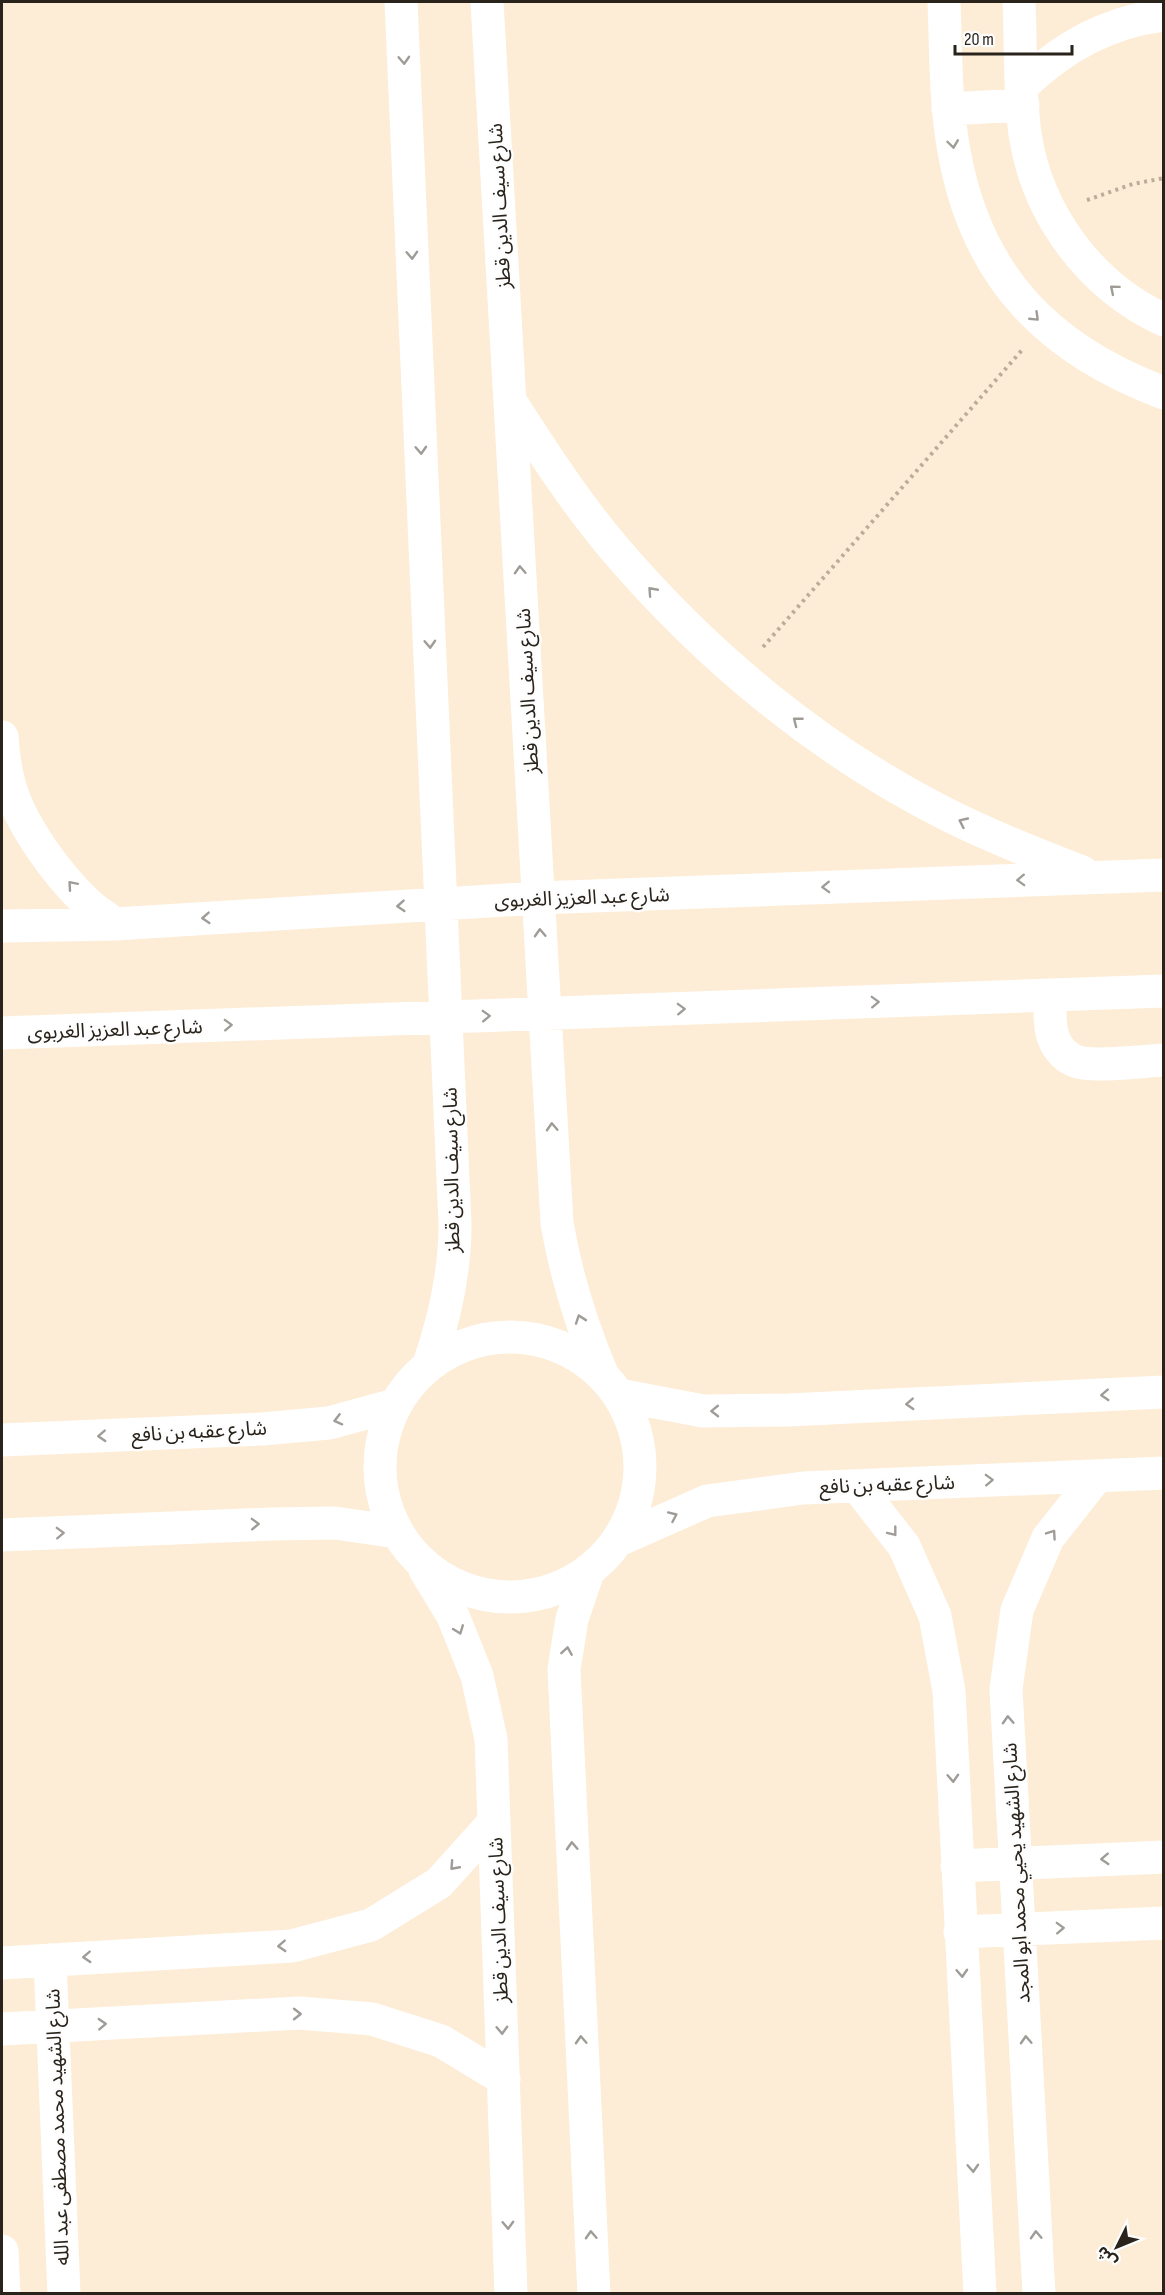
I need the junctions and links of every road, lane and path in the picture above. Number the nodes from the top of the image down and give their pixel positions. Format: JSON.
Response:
{"nodes":[{"id":1,"x":401,"y":2,"type":"edge"},
{"id":2,"x":487,"y":2,"type":"edge"},
{"id":3,"x":944,"y":2,"type":"edge"},
{"id":4,"x":1019,"y":2,"type":"edge"},
{"id":5,"x":1164,"y":15,"type":"edge"},
{"id":6,"x":1022,"y":95,"type":"junction"},
{"id":7,"x":948,"y":109,"type":"junction"},
{"id":8,"x":1164,"y":178,"type":"edge"},
{"id":9,"x":1054,"y":218,"type":"junction"},
{"id":10,"x":1164,"y":320,"type":"edge"},
{"id":11,"x":1044,"y":325,"type":"junction"},
{"id":12,"x":1164,"y":393,"type":"edge"},
{"id":13,"x":510,"y":402,"type":"junction"},
{"id":14,"x":739,"y":675,"type":"junction"},
{"id":15,"x":2,"y":737,"type":"edge"},
{"id":16,"x":10,"y":817,"type":"edge"},
{"id":17,"x":1164,"y":875,"type":"edge"},
{"id":18,"x":1094,"y":877,"type":"junction"},
{"id":19,"x":538,"y":898,"type":"junction"},
{"id":20,"x":441,"y":903,"type":"junction"},
{"id":21,"x":115,"y":924,"type":"junction"},
{"id":22,"x":2,"y":926,"type":"edge"},
{"id":23,"x":1164,"y":991,"type":"edge"},
{"id":24,"x":1050,"y":995,"type":"junction"},
{"id":25,"x":545,"y":1014,"type":"junction"},
{"id":26,"x":446,"y":1017,"type":"junction"},
{"id":27,"x":2,"y":1034,"type":"edge"},
{"id":28,"x":1164,"y":1060,"type":"edge"},
{"id":29,"x":429,"y":1364,"type":"junction"},
{"id":30,"x":610,"y":1384,"type":"junction"},
{"id":31,"x":1164,"y":1392,"type":"edge"},
{"id":32,"x":395,"y":1405,"type":"junction"},
{"id":33,"x":2,"y":1440,"type":"edge"},
{"id":34,"x":1164,"y":1473,"type":"edge"},
{"id":35,"x":1097,"y":1476,"type":"junction"},
{"id":36,"x":857,"y":1486,"type":"junction"},
{"id":37,"x":397,"y":1532,"type":"junction"},
{"id":38,"x":2,"y":1535,"type":"edge"},
{"id":39,"x":619,"y":1540,"type":"junction"},
{"id":40,"x":419,"y":1561,"type":"junction"},
{"id":41,"x":588,"y":1572,"type":"junction"},
{"id":42,"x":494,"y":1822,"type":"junction"},
{"id":43,"x":1164,"y":1857,"type":"edge"},
{"id":44,"x":1016,"y":1863,"type":"junction"},
{"id":45,"x":957,"y":1866,"type":"junction"},
{"id":46,"x":1164,"y":1923,"type":"edge"},
{"id":47,"x":1020,"y":1929,"type":"junction"},
{"id":48,"x":960,"y":1932,"type":"junction"},
{"id":49,"x":50,"y":1960,"type":"junction"},
{"id":50,"x":2,"y":1962,"type":"edge"},
{"id":51,"x":53,"y":2026,"type":"junction"},
{"id":52,"x":2,"y":2029,"type":"edge"},
{"id":53,"x":504,"y":2079,"type":"junction"},
{"id":54,"x":2,"y":2251,"type":"edge"},
{"id":55,"x":4,"y":2294,"type":"edge"},
{"id":56,"x":64,"y":2294,"type":"edge"},
{"id":57,"x":510,"y":2294,"type":"edge"},
{"id":58,"x":594,"y":2294,"type":"edge"},
{"id":59,"x":980,"y":2294,"type":"edge"},
{"id":60,"x":1039,"y":2294,"type":"edge"}],
"edges":[{"from":1,"to":20,"type":"street","name":"شارع سيف الدين قطز","one_way":true},
{"from":2,"to":13,"type":"street","name":"شارع سيف الدين قطز"},
{"from":3,"to":7,"type":"street"},
{"from":4,"to":6,"type":"street"},
{"from":5,"to":6,"type":"street"},
{"from":6,"to":7,"type":"street"},
{"from":6,"to":9,"type":"street"},
{"from":7,"to":11,"type":"street","one_way":true},
{"from":8,"to":9,"type":"path"},
{"from":10,"to":9,"type":"street","one_way":true},
{"from":11,"to":12,"type":"street"},
{"from":11,"to":14,"type":"path"},
{"from":14,"to":13,"type":"street","one_way":true},
{"from":19,"to":13,"type":"street","name":"شارع سيف الدين قطز","one_way":true},
{"from":18,"to":14,"type":"street","one_way":true},
{"from":15,"to":16,"type":"street"},
{"from":21,"to":16,"type":"street","one_way":true},
{"from":17,"to":18,"type":"street","name":"شارع عبد العزيز الغربوى"},
{"from":18,"to":19,"type":"street","name":"شارع عبد العزيز الغربوى","one_way":true},
{"from":19,"to":20,"type":"street","name":"شارع عبد العزيز الغربوى"},
{"from":25,"to":19,"type":"street","name":"شارع سيف الدين قطز","one_way":true},
{"from":20,"to":21,"type":"street","name":"شارع عبد العزيز الغربوى","one_way":true},
{"from":20,"to":26,"type":"street","name":"شارع سيف الدين قطز"},
{"from":21,"to":22,"type":"street","name":"شارع عبد العزيز الغربوى"},
{"from":23,"to":24,"type":"street","name":"شارع عبد العزيز الغربوى"},
{"from":25,"to":24,"type":"street","name":"شارع عبد العزيز الغربوى","one_way":true},
{"from":24,"to":28,"type":"street"},
{"from":26,"to":25,"type":"street","name":"شارع عبد العزيز الغربوى","one_way":true},
{"from":30,"to":25,"type":"street","name":"شارع سيف الدين قطز","one_way":true},
{"from":27,"to":26,"type":"street","name":"شارع عبد العزيز الغربوى","one_way":true},
{"from":26,"to":29,"type":"street","name":"شارع سيف الدين قطز"},
{"from":29,"to":30,"type":"street"},
{"from":29,"to":32,"type":"street"},
{"from":31,"to":30,"type":"street","one_way":true},
{"from":30,"to":39,"type":"street","name":"شارع سيف الدين قطز"},
{"from":32,"to":33,"type":"street","name":"شارع عقبه بن نافع","one_way":true},
{"from":32,"to":37,"type":"street"},
{"from":34,"to":35,"type":"street","name":"شارع عقبه بن نافع"},
{"from":36,"to":35,"type":"street","name":"شارع عقبه بن نافع","one_way":true},
{"from":44,"to":35,"type":"street","name":"شارع الشهيد يحيي محمد ابو المجد","one_way":true},
{"from":39,"to":36,"type":"street","name":"شارع عقبه بن نافع","one_way":true},
{"from":36,"to":45,"type":"street","one_way":true},
{"from":38,"to":37,"type":"street","one_way":true},
{"from":37,"to":40,"type":"street"},
{"from":39,"to":41,"type":"street"},
{"from":40,"to":41,"type":"street"},
{"from":40,"to":42,"type":"street","name":"شارع سيف الدين قطز","one_way":true},
{"from":58,"to":41,"type":"street","one_way":true},
{"from":42,"to":49,"type":"street","one_way":true},
{"from":42,"to":53,"type":"street","name":"شارع سيف الدين قطز","one_way":true},
{"from":43,"to":44,"type":"street","one_way":true},
{"from":44,"to":45,"type":"street"},
{"from":44,"to":47,"type":"street","name":"شارع الشهيد يحيي محمد ابو المجد"},
{"from":45,"to":48,"type":"street"},
{"from":47,"to":46,"type":"street","one_way":true},
{"from":47,"to":48,"type":"street"},
{"from":60,"to":47,"type":"street","name":"شارع الشهيد يحيي محمد ابو المجد","one_way":true},
{"from":48,"to":59,"type":"street","one_way":true},
{"from":49,"to":50,"type":"street"},
{"from":49,"to":51,"type":"street","name":"شارع الشهيد محمد مصطفى عبد الله"},
{"from":51,"to":52,"type":"street"},
{"from":51,"to":53,"type":"street","one_way":true},
{"from":51,"to":56,"type":"street","name":"شارع الشهيد محمد مصطفى عبد الله"},
{"from":53,"to":57,"type":"street","name":"شارع سيف الدين قطز","one_way":true},
{"from":54,"to":55,"type":"street"}]}
